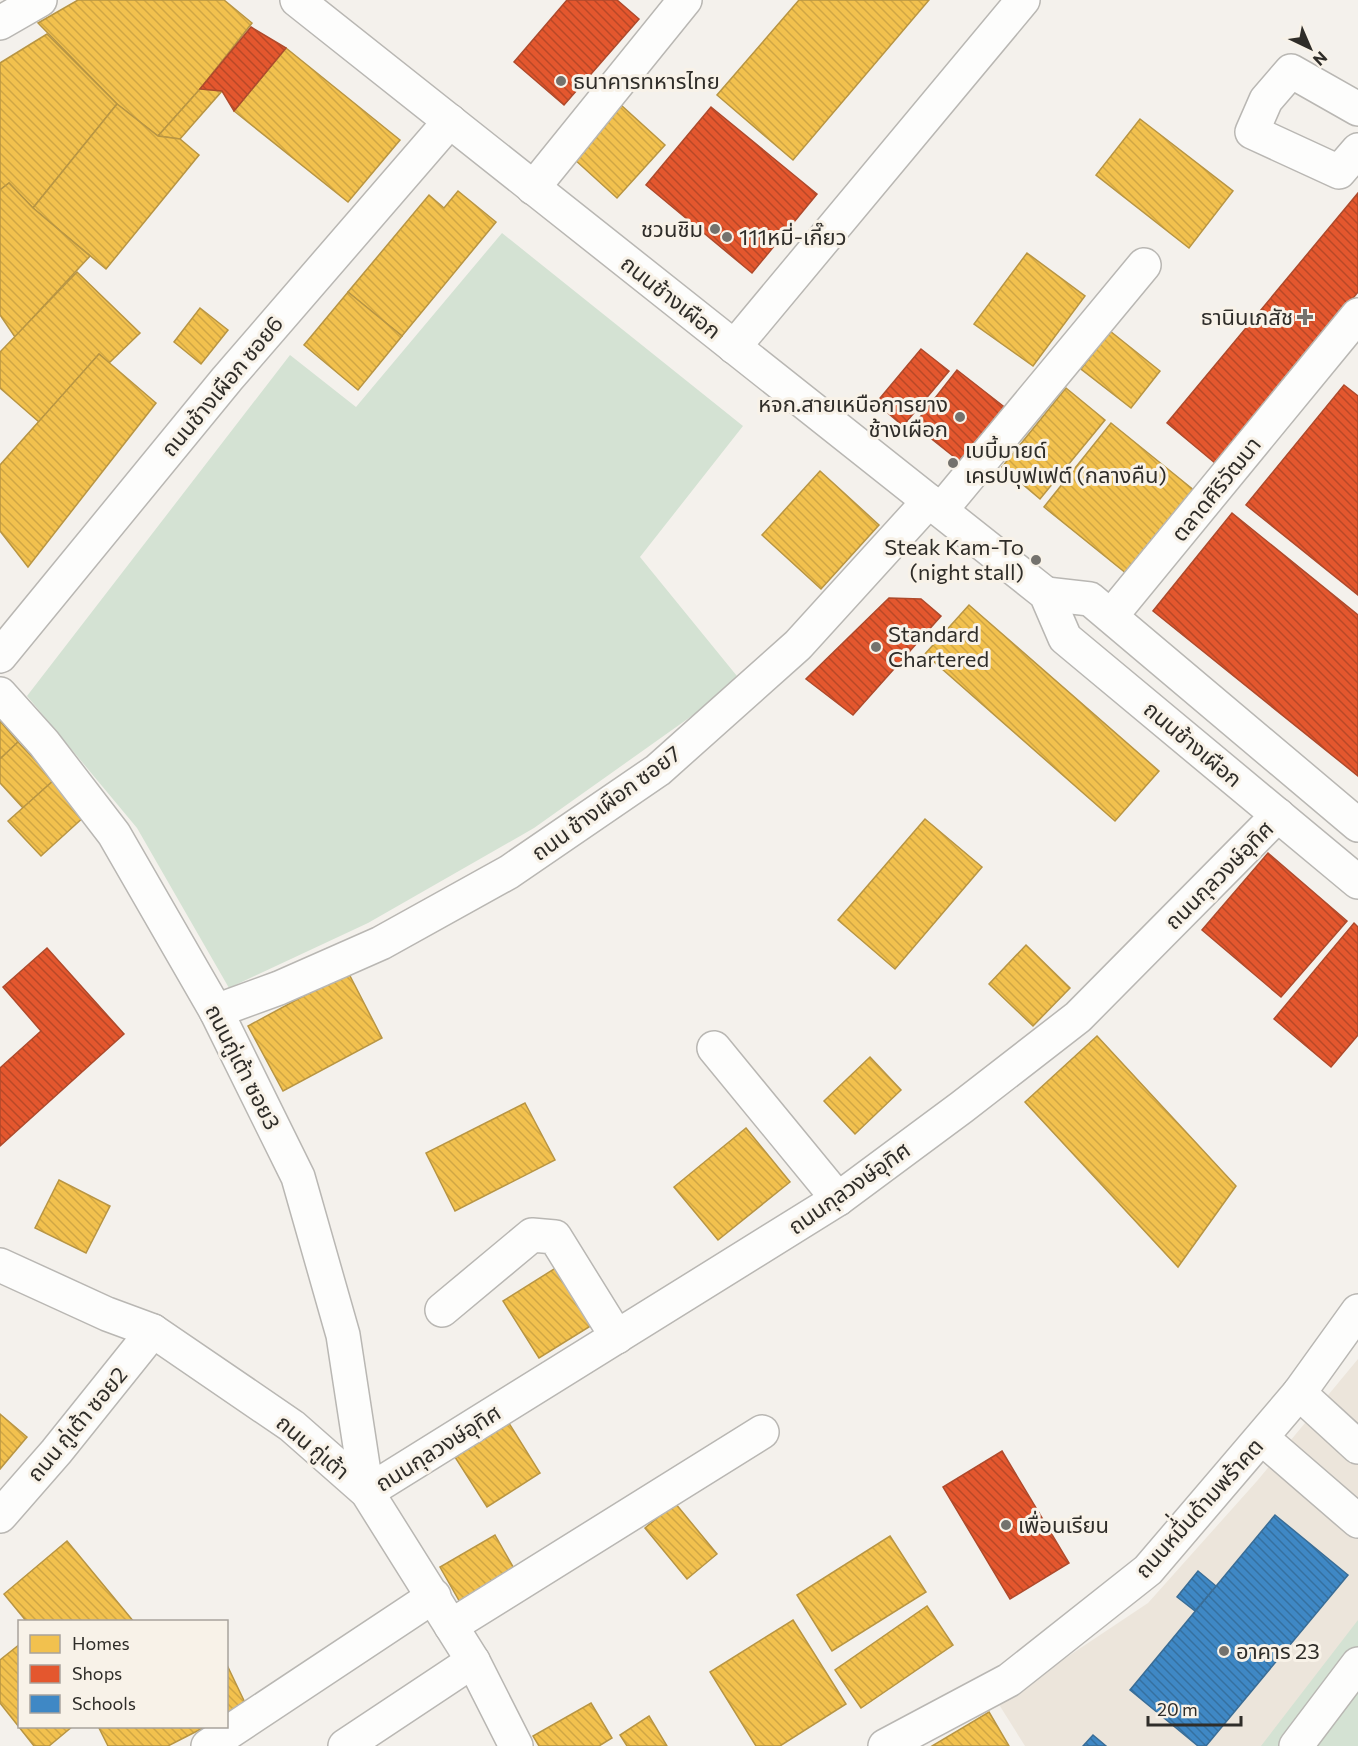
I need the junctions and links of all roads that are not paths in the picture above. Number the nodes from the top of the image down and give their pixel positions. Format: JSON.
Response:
{"nodes":[{"id":1,"x":40,"y":0,"type":"edge"},
{"id":2,"x":297,"y":0,"type":"edge"},
{"id":3,"x":685,"y":0,"type":"edge"},
{"id":4,"x":1023,"y":0,"type":"edge"},
{"id":5,"x":0,"y":23,"type":"edge"},
{"id":6,"x":1358,"y":109,"type":"edge"},
{"id":7,"x":450,"y":121,"type":"junction"},
{"id":8,"x":1358,"y":150,"type":"edge"},
{"id":9,"x":533,"y":188,"type":"junction"},
{"id":10,"x":1144,"y":265,"type":"dead end"},
{"id":11,"x":1358,"y":315,"type":"edge"},
{"id":12,"x":734,"y":347,"type":"junction"},
{"id":13,"x":935,"y":506,"type":"junction"},
{"id":14,"x":1046,"y":594,"type":"junction"},
{"id":15,"x":1111,"y":616,"type":"junction"},
{"id":16,"x":0,"y":656,"type":"edge"},
{"id":17,"x":0,"y":694,"type":"edge"},
{"id":18,"x":1278,"y":815,"type":"junction"},
{"id":19,"x":1358,"y":825,"type":"edge"},
{"id":20,"x":1358,"y":882,"type":"edge"},
{"id":21,"x":216,"y":1011,"type":"junction"},
{"id":22,"x":714,"y":1048,"type":"dead end"},
{"id":23,"x":838,"y":1199,"type":"junction"},
{"id":24,"x":0,"y":1265,"type":"edge"},
{"id":25,"x":442,"y":1310,"type":"dead end"},
{"id":26,"x":1358,"y":1311,"type":"edge"},
{"id":27,"x":153,"y":1331,"type":"junction"},
{"id":28,"x":617,"y":1337,"type":"junction"},
{"id":29,"x":1299,"y":1393,"type":"junction"},
{"id":30,"x":762,"y":1432,"type":"dead end"},
{"id":31,"x":1262,"y":1438,"type":"junction"},
{"id":32,"x":1358,"y":1447,"type":"edge"},
{"id":33,"x":367,"y":1492,"type":"junction"},
{"id":34,"x":0,"y":1515,"type":"edge"},
{"id":35,"x":1358,"y":1521,"type":"edge"},
{"id":36,"x":434,"y":1596,"type":"junction"},
{"id":37,"x":451,"y":1626,"type":"junction"},
{"id":38,"x":472,"y":1661,"type":"junction"},
{"id":39,"x":1358,"y":1664,"type":"edge"},
{"id":40,"x":208,"y":1746,"type":"edge"},
{"id":41,"x":345,"y":1746,"type":"edge"},
{"id":42,"x":516,"y":1746,"type":"edge"},
{"id":43,"x":885,"y":1746,"type":"edge"},
{"id":44,"x":1296,"y":1746,"type":"edge"}],
"edges":[{"from":1,"to":5,"type":"street"},
{"from":2,"to":7,"type":"street","name":"ถนนช้างเผือก"},
{"from":3,"to":9,"type":"street"},
{"from":4,"to":12,"type":"street"},
{"from":6,"to":8,"type":"street"},
{"from":7,"to":9,"type":"street","name":"ถนนช้างเผือก"},
{"from":7,"to":16,"type":"street","name":"ถนนช้างเผือก ซอย6"},
{"from":9,"to":12,"type":"street","name":"ถนนช้างเผือก"},
{"from":10,"to":13,"type":"street","name":"ถนน ช้างเผือก ซอย7"},
{"from":11,"to":15,"type":"street","name":"ตลาดศิริวัฒนา"},
{"from":12,"to":13,"type":"street","name":"ถนนช้างเผือก"},
{"from":13,"to":14,"type":"street","name":"ถนนช้างเผือก"},
{"from":13,"to":21,"type":"street","name":"ถนน ช้างเผือก ซอย7"},
{"from":14,"to":15,"type":"street","name":"ถนนช้างเผือก"},
{"from":14,"to":18,"type":"street","name":"ถนนช้างเผือก"},
{"from":15,"to":19,"type":"street","name":"ถนนช้างเผือก"},
{"from":17,"to":21,"type":"street","name":"ถนนกู่เต้า ซอย3"},
{"from":18,"to":20,"type":"street","name":"ถนนช้างเผือก"},
{"from":18,"to":23,"type":"street","name":"ถนนกุลวงษ์อุทิศ"},
{"from":21,"to":33,"type":"street","name":"ถนนกู่เต้า ซอย3"},
{"from":22,"to":23,"type":"street"},
{"from":23,"to":28,"type":"street","name":"ถนนกุลวงษ์อุทิศ"},
{"from":24,"to":27,"type":"street","name":"ถนน กู่เต้า"},
{"from":25,"to":28,"type":"street"},
{"from":26,"to":29,"type":"street","name":"ถนนหมื่่นด้ามพร้าคต"},
{"from":27,"to":33,"type":"street","name":"ถนน กู่เต้า"},
{"from":27,"to":34,"type":"street","name":"ถนน กู่เต้า ซอย2"},
{"from":28,"to":33,"type":"street","name":"ถนนกุลวงษ์อุทิศ"},
{"from":29,"to":31,"type":"street","name":"ถนนหมื่่นด้ามพร้าคต"},
{"from":29,"to":32,"type":"street"},
{"from":30,"to":37,"type":"street"},
{"from":31,"to":35,"type":"street"},
{"from":31,"to":43,"type":"street","name":"ถนนหมื่่นด้ามพร้าคต"},
{"from":33,"to":36,"type":"street","name":"ถนน กู่เต้า"},
{"from":36,"to":37,"type":"street","name":"ถนน กู่เต้า"},
{"from":36,"to":40,"type":"street"},
{"from":37,"to":38,"type":"street","name":"ถนน กู่เต้า"},
{"from":38,"to":41,"type":"street"},
{"from":38,"to":42,"type":"street","name":"ถนน กู่เต้า"},
{"from":39,"to":44,"type":"street"}]}
